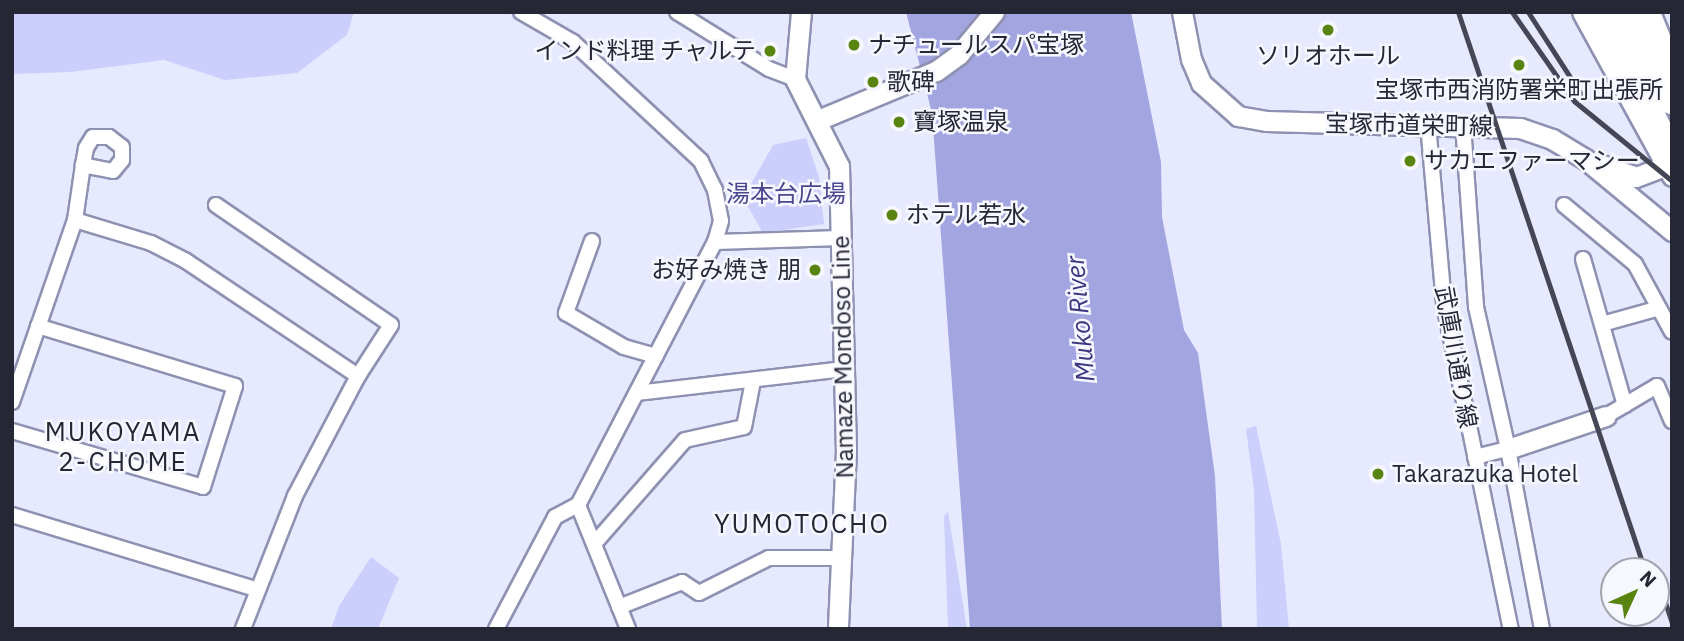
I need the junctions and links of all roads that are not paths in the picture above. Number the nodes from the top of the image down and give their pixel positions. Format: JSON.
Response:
{"nodes":[{"id":1,"x":521,"y":12,"type":"edge"},
{"id":2,"x":677,"y":12,"type":"edge"},
{"id":3,"x":801,"y":12,"type":"edge"},
{"id":4,"x":994,"y":12,"type":"edge"},
{"id":5,"x":1182,"y":12,"type":"edge"},
{"id":6,"x":1582,"y":12,"type":"edge"},
{"id":7,"x":1603,"y":12,"type":"edge"},
{"id":8,"x":1629,"y":12,"type":"edge"},
{"id":9,"x":1650,"y":12,"type":"edge"},
{"id":10,"x":1672,"y":66,"type":"edge"},
{"id":11,"x":795,"y":79,"type":"junction"},
{"id":12,"x":1672,"y":102,"type":"edge"},
{"id":13,"x":818,"y":120,"type":"junction"},
{"id":14,"x":1428,"y":124,"type":"junction"},
{"id":15,"x":1463,"y":125,"type":"junction"},
{"id":16,"x":1585,"y":159,"type":"junction"},
{"id":17,"x":83,"y":165,"type":"dead end"},
{"id":18,"x":1670,"y":165,"type":"edge"},
{"id":19,"x":216,"y":205,"type":"dead end"},
{"id":20,"x":1564,"y":205,"type":"dead end"},
{"id":21,"x":75,"y":220,"type":"junction"},
{"id":22,"x":1672,"y":231,"type":"edge"},
{"id":23,"x":841,"y":237,"type":"junction"},
{"id":24,"x":592,"y":241,"type":"dead end"},
{"id":25,"x":715,"y":242,"type":"junction"},
{"id":26,"x":1583,"y":259,"type":"dead end"},
{"id":27,"x":1656,"y":309,"type":"junction"},
{"id":28,"x":1602,"y":324,"type":"junction"},
{"id":29,"x":38,"y":326,"type":"junction"},
{"id":30,"x":1670,"y":326,"type":"edge"},
{"id":31,"x":656,"y":356,"type":"junction"},
{"id":32,"x":844,"y":369,"type":"junction"},
{"id":33,"x":358,"y":376,"type":"junction"},
{"id":34,"x":753,"y":381,"type":"junction"},
{"id":35,"x":637,"y":393,"type":"junction"},
{"id":36,"x":12,"y":402,"type":"edge"},
{"id":37,"x":1625,"y":405,"type":"junction"},
{"id":38,"x":1606,"y":416,"type":"joint"},
{"id":39,"x":1672,"y":421,"type":"edge"},
{"id":40,"x":12,"y":431,"type":"edge"},
{"id":41,"x":1508,"y":449,"type":"junction"},
{"id":42,"x":1475,"y":457,"type":"junction"},
{"id":43,"x":578,"y":505,"type":"junction"},
{"id":44,"x":12,"y":515,"type":"edge"},
{"id":45,"x":594,"y":544,"type":"junction"},
{"id":46,"x":841,"y":558,"type":"junction"},
{"id":47,"x":255,"y":589,"type":"junction"},
{"id":48,"x":619,"y":607,"type":"junction"},
{"id":49,"x":243,"y":629,"type":"edge"},
{"id":50,"x":496,"y":629,"type":"edge"},
{"id":51,"x":628,"y":629,"type":"edge"},
{"id":52,"x":838,"y":629,"type":"edge"},
{"id":53,"x":1511,"y":629,"type":"edge"},
{"id":54,"x":1542,"y":629,"type":"edge"}],
"edges":[{"from":1,"to":25,"type":"street"},
{"from":2,"to":11,"type":"street"},
{"from":3,"to":11,"type":"street"},
{"from":4,"to":13,"type":"street"},
{"from":5,"to":14,"type":"street","name":"宝塚市道栄町線"},
{"from":6,"to":18,"type":"street"},
{"from":7,"to":18,"type":"highway"},
{"from":8,"to":12,"type":"highway"},
{"from":9,"to":10,"type":"street"},
{"from":11,"to":13,"type":"street","name":"Namaze Mondoso Line"},
{"from":13,"to":23,"type":"street","name":"Namaze Mondoso Line"},
{"from":14,"to":15,"type":"street","name":"宝塚市道栄町線"},
{"from":14,"to":42,"type":"street","name":"武庫川通り線"},
{"from":15,"to":16,"type":"street","name":"宝塚市道栄町線"},
{"from":15,"to":41,"type":"street","name":"武庫川通り線"},
{"from":16,"to":18,"type":"street"},
{"from":16,"to":22,"type":"street","name":"宝塚市道栄町線"},
{"from":17,"to":21,"type":"street"},
{"from":19,"to":33,"type":"street"},
{"from":20,"to":27,"type":"street"},
{"from":21,"to":29,"type":"street"},
{"from":21,"to":33,"type":"street"},
{"from":23,"to":25,"type":"street"},
{"from":23,"to":32,"type":"street","name":"Namaze Mondoso Line"},
{"from":24,"to":31,"type":"street"},
{"from":25,"to":31,"type":"street"},
{"from":26,"to":28,"type":"street"},
{"from":27,"to":28,"type":"street"},
{"from":27,"to":30,"type":"street"},
{"from":28,"to":37,"type":"street"},
{"from":29,"to":36,"type":"street"},
{"from":29,"to":40,"type":"street"},
{"from":31,"to":35,"type":"street"},
{"from":32,"to":34,"type":"street"},
{"from":32,"to":46,"type":"street","name":"Namaze Mondoso Line"},
{"from":33,"to":47,"type":"street"},
{"from":34,"to":35,"type":"street"},
{"from":34,"to":45,"type":"street"},
{"from":35,"to":43,"type":"street"},
{"from":37,"to":38,"type":"street"},
{"from":37,"to":39,"type":"street"},
{"from":38,"to":41,"type":"street"},
{"from":41,"to":42,"type":"street"},
{"from":41,"to":54,"type":"street","name":"武庫川通り線"},
{"from":42,"to":53,"type":"street","name":"武庫川通り線"},
{"from":43,"to":45,"type":"street"},
{"from":43,"to":50,"type":"street"},
{"from":44,"to":47,"type":"street"},
{"from":45,"to":48,"type":"street"},
{"from":46,"to":48,"type":"street"},
{"from":46,"to":52,"type":"street","name":"Namaze Mondoso Line"},
{"from":47,"to":49,"type":"street"},
{"from":48,"to":51,"type":"street"}]}
